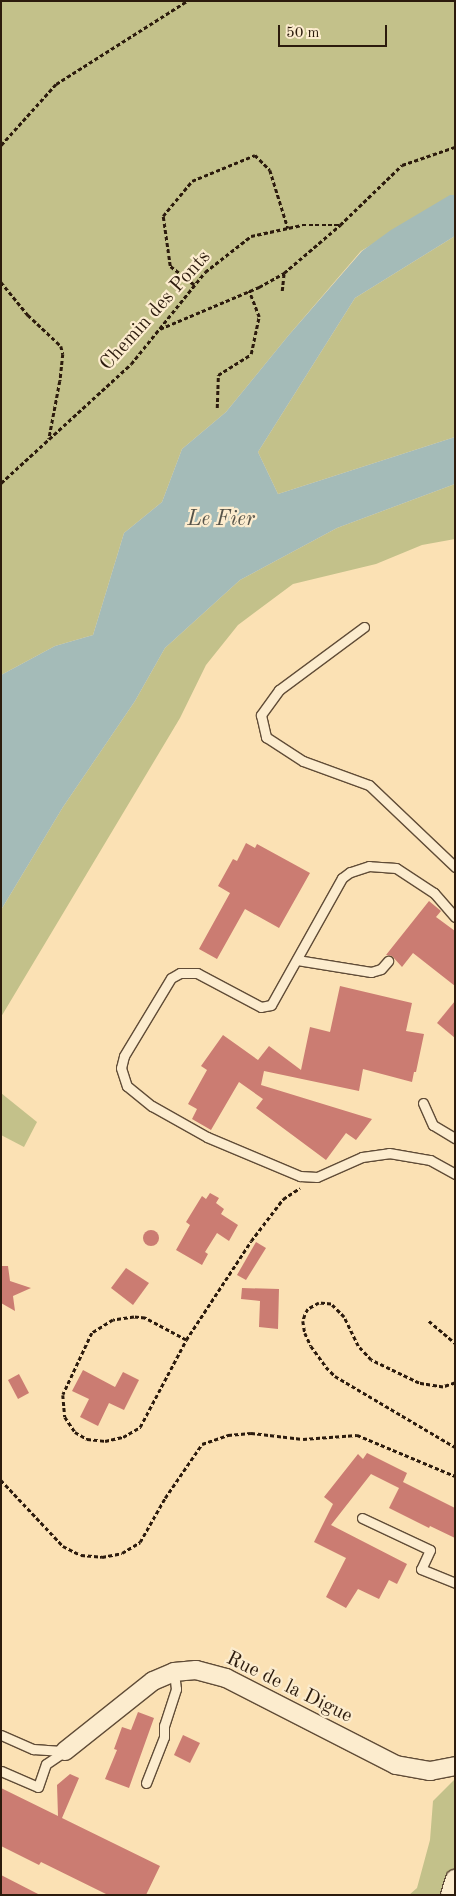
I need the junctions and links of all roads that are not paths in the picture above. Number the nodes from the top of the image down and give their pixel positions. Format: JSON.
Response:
{"nodes":[{"id":1,"x":364,"y":627,"type":"dead end"},
{"id":2,"x":455,"y":867,"type":"edge"},
{"id":3,"x":455,"y":917,"type":"edge"},
{"id":4,"x":296,"y":960,"type":"junction"},
{"id":5,"x":388,"y":961,"type":"dead end"},
{"id":6,"x":423,"y":1103,"type":"dead end"},
{"id":7,"x":455,"y":1138,"type":"edge"},
{"id":8,"x":455,"y":1174,"type":"edge"},
{"id":9,"x":362,"y":1518,"type":"dead end"},
{"id":10,"x":455,"y":1583,"type":"edge"},
{"id":11,"x":174,"y":1672,"type":"junction"},
{"id":12,"x":1,"y":1735,"type":"edge"},
{"id":13,"x":65,"y":1751,"type":"junction"},
{"id":14,"x":455,"y":1766,"type":"edge"},
{"id":15,"x":1,"y":1771,"type":"edge"},
{"id":16,"x":146,"y":1783,"type":"dead end"},
{"id":17,"x":455,"y":1879,"type":"edge"},
{"id":18,"x":450,"y":1895,"type":"edge"}],
"edges":[{"from":1,"to":2,"type":"lane"},
{"from":3,"to":4,"type":"lane"},
{"from":4,"to":5,"type":"lane"},
{"from":4,"to":8,"type":"lane"},
{"from":6,"to":7,"type":"lane"},
{"from":9,"to":10,"type":"lane"},
{"from":11,"to":13,"type":"street","name":"Rue de la Digue"},
{"from":11,"to":14,"type":"street","name":"Rue de la Digue"},
{"from":11,"to":16,"type":"lane"},
{"from":12,"to":13,"type":"lane"},
{"from":13,"to":15,"type":"lane"},
{"from":17,"to":18,"type":"street"}]}
